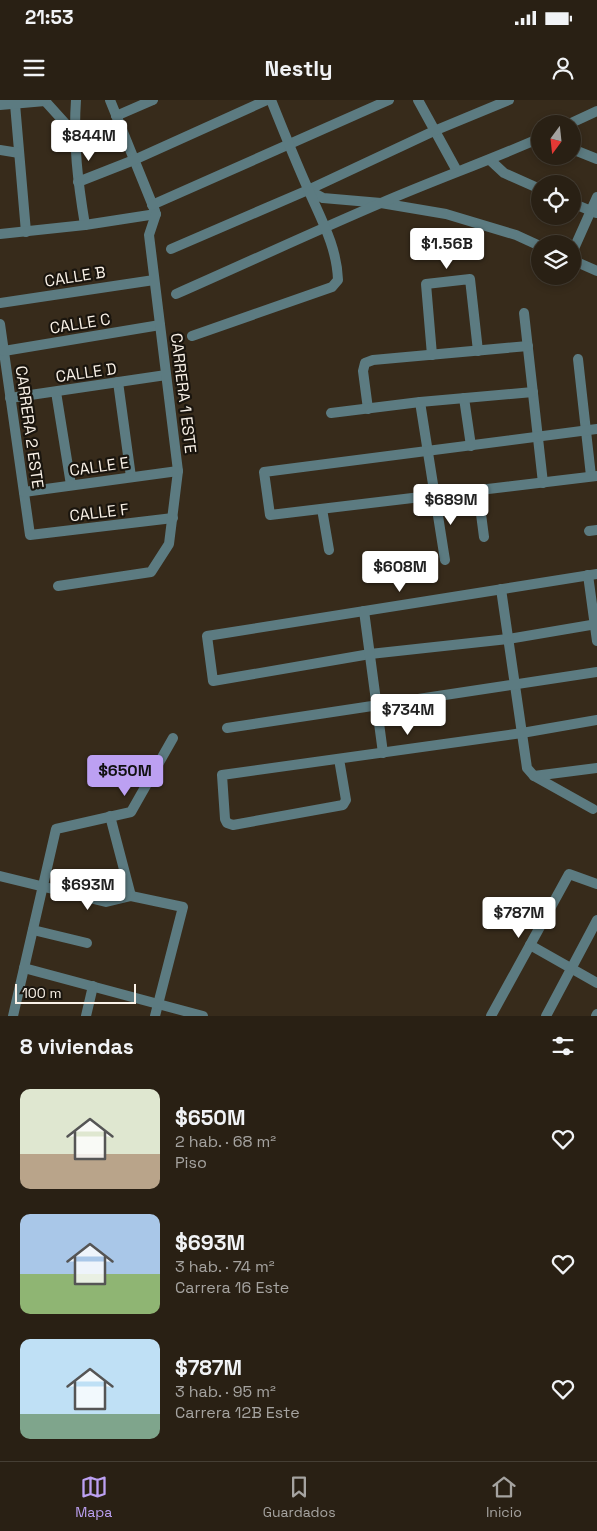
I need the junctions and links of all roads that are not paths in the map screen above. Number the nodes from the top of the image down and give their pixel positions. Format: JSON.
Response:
{"nodes":[{"id":1,"x":76,"y":100,"type":"edge"},
{"id":2,"x":110,"y":100,"type":"edge"},
{"id":3,"x":153,"y":100,"type":"edge"},
{"id":4,"x":269,"y":100,"type":"edge"},
{"id":5,"x":389,"y":100,"type":"edge"},
{"id":6,"x":418,"y":100,"type":"edge"},
{"id":7,"x":508,"y":100,"type":"edge"},
{"id":8,"x":45,"y":101,"type":"edge"},
{"id":9,"x":15,"y":104,"type":"junction"},
{"id":10,"x":0,"y":105,"type":"edge"},
{"id":11,"x":597,"y":110,"type":"edge"},
{"id":12,"x":116,"y":116,"type":"junction"},
{"id":13,"x":581,"y":118,"type":"edge"},
{"id":14,"x":434,"y":131,"type":"junction"},
{"id":15,"x":74,"y":133,"type":"junction"},
{"id":16,"x":531,"y":142,"type":"edge"},
{"id":17,"x":289,"y":143,"type":"junction"},
{"id":18,"x":0,"y":150,"type":"edge"},
{"id":19,"x":19,"y":153,"type":"junction"},
{"id":20,"x":581,"y":153,"type":"edge"},
{"id":21,"x":597,"y":159,"type":"edge"},
{"id":22,"x":134,"y":160,"type":"junction"},
{"id":23,"x":490,"y":160,"type":"junction"},
{"id":24,"x":458,"y":171,"type":"junction"},
{"id":25,"x":78,"y":182,"type":"junction"},
{"id":26,"x":531,"y":185,"type":"edge"},
{"id":27,"x":308,"y":190,"type":"junction"},
{"id":28,"x":597,"y":197,"type":"edge"},
{"id":29,"x":381,"y":203,"type":"junction"},
{"id":30,"x":581,"y":207,"type":"edge"},
{"id":31,"x":154,"y":209,"type":"junction"},
{"id":32,"x":594,"y":213,"type":"edge"},
{"id":33,"x":85,"y":225,"type":"junction"},
{"id":34,"x":326,"y":228,"type":"junction"},
{"id":35,"x":26,"y":232,"type":"junction"},
{"id":36,"x":0,"y":234,"type":"edge"},
{"id":37,"x":581,"y":237,"type":"edge"},
{"id":38,"x":531,"y":242,"type":"edge"},
{"id":39,"x":171,"y":250,"type":"dead end"},
{"id":40,"x":581,"y":264,"type":"edge"},
{"id":41,"x":597,"y":272,"type":"edge"},
{"id":42,"x":154,"y":280,"type":"junction"},
{"id":43,"x":176,"y":294,"type":"dead end"},
{"id":44,"x":0,"y":303,"type":"edge"},
{"id":45,"x":524,"y":314,"type":"dead end"},
{"id":46,"x":0,"y":324,"type":"edge"},
{"id":47,"x":160,"y":325,"type":"junction"},
{"id":48,"x":192,"y":336,"type":"dead end"},
{"id":49,"x":528,"y":346,"type":"junction"},
{"id":50,"x":4,"y":351,"type":"junction"},
{"id":51,"x":478,"y":351,"type":"junction"},
{"id":52,"x":432,"y":354,"type":"junction"},
{"id":53,"x":578,"y":359,"type":"dead end"},
{"id":54,"x":166,"y":375,"type":"junction"},
{"id":55,"x":118,"y":382,"type":"junction"},
{"id":56,"x":56,"y":392,"type":"junction"},
{"id":57,"x":533,"y":392,"type":"junction"},
{"id":58,"x":10,"y":398,"type":"junction"},
{"id":59,"x":464,"y":398,"type":"junction"},
{"id":60,"x":420,"y":402,"type":"junction"},
{"id":61,"x":368,"y":408,"type":"junction"},
{"id":62,"x":331,"y":413,"type":"dead end"},
{"id":63,"x":597,"y":429,"type":"edge"},
{"id":64,"x":586,"y":430,"type":"junction"},
{"id":65,"x":538,"y":438,"type":"junction"},
{"id":66,"x":471,"y":446,"type":"junction"},
{"id":67,"x":427,"y":452,"type":"junction"},
{"id":68,"x":178,"y":471,"type":"junction"},
{"id":69,"x":594,"y":476,"type":"edge"},
{"id":70,"x":131,"y":477,"type":"junction"},
{"id":71,"x":543,"y":483,"type":"junction"},
{"id":72,"x":71,"y":485,"type":"junction"},
{"id":73,"x":478,"y":491,"type":"junction"},
{"id":74,"x":24,"y":492,"type":"junction"},
{"id":75,"x":434,"y":496,"type":"junction"},
{"id":76,"x":322,"y":509,"type":"junction"},
{"id":77,"x":173,"y":518,"type":"junction"},
{"id":78,"x":30,"y":535,"type":"joint"},
{"id":79,"x":484,"y":537,"type":"dead end"},
{"id":80,"x":329,"y":550,"type":"dead end"},
{"id":81,"x":445,"y":560,"type":"dead end"},
{"id":82,"x":592,"y":575,"type":"edge"},
{"id":83,"x":58,"y":586,"type":"dead end"},
{"id":84,"x":501,"y":589,"type":"junction"},
{"id":85,"x":364,"y":611,"type":"junction"},
{"id":86,"x":596,"y":625,"type":"edge"},
{"id":87,"x":508,"y":639,"type":"junction"},
{"id":88,"x":597,"y":641,"type":"edge"},
{"id":89,"x":370,"y":654,"type":"junction"},
{"id":90,"x":597,"y":672,"type":"edge"},
{"id":91,"x":515,"y":685,"type":"junction"},
{"id":92,"x":376,"y":706,"type":"junction"},
{"id":93,"x":597,"y":720,"type":"edge"},
{"id":94,"x":227,"y":728,"type":"dead end"},
{"id":95,"x":522,"y":733,"type":"junction"},
{"id":96,"x":173,"y":738,"type":"dead end"},
{"id":97,"x":384,"y":752,"type":"junction"},
{"id":98,"x":339,"y":759,"type":"junction"},
{"id":99,"x":597,"y":768,"type":"edge"},
{"id":100,"x":534,"y":776,"type":"junction"},
{"id":101,"x":593,"y":809,"type":"dead end"},
{"id":102,"x":110,"y":816,"type":"junction"},
{"id":103,"x":0,"y":878,"type":"edge"},
{"id":104,"x":597,"y":884,"type":"edge"},
{"id":105,"x":43,"y":886,"type":"junction"},
{"id":106,"x":130,"y":896,"type":"junction"},
{"id":107,"x":597,"y":920,"type":"edge"},
{"id":108,"x":33,"y":930,"type":"junction"},
{"id":109,"x":87,"y":943,"type":"dead end"},
{"id":110,"x":530,"y":944,"type":"junction"},
{"id":111,"x":24,"y":968,"type":"junction"},
{"id":112,"x":572,"y":968,"type":"junction"},
{"id":113,"x":597,"y":983,"type":"edge"},
{"id":114,"x":93,"y":986,"type":"junction"},
{"id":115,"x":158,"y":1004,"type":"junction"},
{"id":116,"x":15,"y":1016,"type":"edge"},
{"id":117,"x":86,"y":1016,"type":"edge"},
{"id":118,"x":156,"y":1016,"type":"edge"},
{"id":119,"x":203,"y":1016,"type":"edge"},
{"id":120,"x":491,"y":1016,"type":"edge"},
{"id":121,"x":546,"y":1016,"type":"edge"}],
"edges":[{"from":1,"to":15,"type":"street"},
{"from":2,"to":12,"type":"street"},
{"from":3,"to":12,"type":"street"},
{"from":4,"to":17,"type":"street"},
{"from":4,"to":22,"type":"street"},
{"from":5,"to":17,"type":"street"},
{"from":6,"to":14,"type":"street"},
{"from":7,"to":14,"type":"street"},
{"from":8,"to":9,"type":"street"},
{"from":8,"to":15,"type":"street"},
{"from":9,"to":10,"type":"street"},
{"from":9,"to":19,"type":"street"},
{"from":11,"to":13,"type":"street"},
{"from":12,"to":22,"type":"street"},
{"from":14,"to":24,"type":"street"},
{"from":14,"to":27,"type":"street"},
{"from":15,"to":25,"type":"street"},
{"from":16,"to":23,"type":"street"},
{"from":17,"to":27,"type":"street"},
{"from":17,"to":31,"type":"street"},
{"from":18,"to":19,"type":"street"},
{"from":19,"to":35,"type":"street"},
{"from":20,"to":21,"type":"street"},
{"from":22,"to":25,"type":"street"},
{"from":22,"to":31,"type":"street"},
{"from":23,"to":24,"type":"street"},
{"from":23,"to":26,"type":"street"},
{"from":24,"to":29,"type":"street"},
{"from":25,"to":33,"type":"street"},
{"from":27,"to":29,"type":"street"},
{"from":27,"to":34,"type":"street"},
{"from":27,"to":39,"type":"street"},
{"from":28,"to":32,"type":"street"},
{"from":29,"to":34,"type":"street"},
{"from":29,"to":38,"type":"street"},
{"from":30,"to":32,"type":"street"},
{"from":31,"to":33,"type":"street"},
{"from":31,"to":42,"type":"street","name":"CARRERA 1 ESTE"},
{"from":32,"to":37,"type":"street"},
{"from":33,"to":35,"type":"street"},
{"from":34,"to":43,"type":"street"},
{"from":34,"to":48,"type":"street"},
{"from":35,"to":36,"type":"street"},
{"from":40,"to":41,"type":"street"},
{"from":42,"to":44,"type":"street","name":"CALLE B"},
{"from":42,"to":47,"type":"street","name":"CARRERA 1 ESTE"},
{"from":45,"to":49,"type":"street"},
{"from":46,"to":50,"type":"street","name":"CARRERA 2 ESTE"},
{"from":47,"to":50,"type":"street","name":"CALLE C"},
{"from":47,"to":54,"type":"street","name":"CARRERA 1 ESTE"},
{"from":49,"to":51,"type":"street"},
{"from":49,"to":57,"type":"street"},
{"from":50,"to":58,"type":"street","name":"CARRERA 2 ESTE"},
{"from":51,"to":52,"type":"street"},
{"from":51,"to":52,"type":"street"},
{"from":52,"to":61,"type":"street"},
{"from":53,"to":64,"type":"street"},
{"from":54,"to":55,"type":"street","name":"CALLE D"},
{"from":54,"to":68,"type":"street","name":"CARRERA 1 ESTE"},
{"from":55,"to":56,"type":"street","name":"CALLE D"},
{"from":55,"to":70,"type":"street"},
{"from":56,"to":58,"type":"street","name":"CALLE D"},
{"from":56,"to":72,"type":"street"},
{"from":57,"to":59,"type":"street"},
{"from":57,"to":65,"type":"street"},
{"from":58,"to":74,"type":"street","name":"CARRERA 2 ESTE"},
{"from":59,"to":60,"type":"street"},
{"from":59,"to":66,"type":"street"},
{"from":60,"to":61,"type":"street"},
{"from":60,"to":67,"type":"street"},
{"from":61,"to":62,"type":"street"},
{"from":63,"to":64,"type":"street"},
{"from":64,"to":65,"type":"street"},
{"from":64,"to":69,"type":"street"},
{"from":65,"to":66,"type":"street"},
{"from":65,"to":71,"type":"street"},
{"from":66,"to":67,"type":"street"},
{"from":67,"to":75,"type":"street"},
{"from":67,"to":76,"type":"street"},
{"from":68,"to":70,"type":"street","name":"CALLE E"},
{"from":68,"to":77,"type":"street","name":"CARRERA 1 ESTE"},
{"from":69,"to":71,"type":"street"},
{"from":70,"to":72,"type":"street","name":"CALLE E"},
{"from":71,"to":73,"type":"street"},
{"from":72,"to":74,"type":"street","name":"CALLE E"},
{"from":73,"to":75,"type":"street"},
{"from":73,"to":79,"type":"street"},
{"from":74,"to":78,"type":"street","name":"CARRERA 2 ESTE"},
{"from":75,"to":76,"type":"street"},
{"from":75,"to":81,"type":"street"},
{"from":76,"to":80,"type":"street"},
{"from":77,"to":78,"type":"street","name":"CALLE F"},
{"from":77,"to":83,"type":"street","name":"CARRERA 1 ESTE"},
{"from":82,"to":84,"type":"street"},
{"from":82,"to":86,"type":"street"},
{"from":84,"to":85,"type":"street"},
{"from":84,"to":87,"type":"street"},
{"from":85,"to":89,"type":"street"},
{"from":85,"to":89,"type":"street"},
{"from":86,"to":87,"type":"street"},
{"from":86,"to":88,"type":"street"},
{"from":87,"to":89,"type":"street"},
{"from":87,"to":91,"type":"street"},
{"from":89,"to":92,"type":"street"},
{"from":90,"to":91,"type":"street"},
{"from":91,"to":92,"type":"street"},
{"from":91,"to":95,"type":"street"},
{"from":92,"to":94,"type":"street"},
{"from":92,"to":97,"type":"street"},
{"from":93,"to":95,"type":"street"},
{"from":95,"to":97,"type":"street"},
{"from":95,"to":100,"type":"street"},
{"from":96,"to":102,"type":"street"},
{"from":97,"to":98,"type":"street"},
{"from":98,"to":98,"type":"street"},
{"from":99,"to":100,"type":"street"},
{"from":100,"to":101,"type":"street"},
{"from":102,"to":105,"type":"street"},
{"from":102,"to":106,"type":"street"},
{"from":103,"to":105,"type":"street"},
{"from":104,"to":110,"type":"street"},
{"from":105,"to":106,"type":"street"},
{"from":105,"to":108,"type":"street"},
{"from":106,"to":115,"type":"street"},
{"from":107,"to":112,"type":"street"},
{"from":108,"to":109,"type":"street"},
{"from":108,"to":111,"type":"street"},
{"from":110,"to":112,"type":"street"},
{"from":110,"to":120,"type":"street"},
{"from":111,"to":114,"type":"street"},
{"from":111,"to":116,"type":"street"},
{"from":112,"to":113,"type":"street"},
{"from":112,"to":121,"type":"street"},
{"from":114,"to":115,"type":"street"},
{"from":114,"to":117,"type":"street"},
{"from":115,"to":118,"type":"street"},
{"from":115,"to":119,"type":"street"}]}
